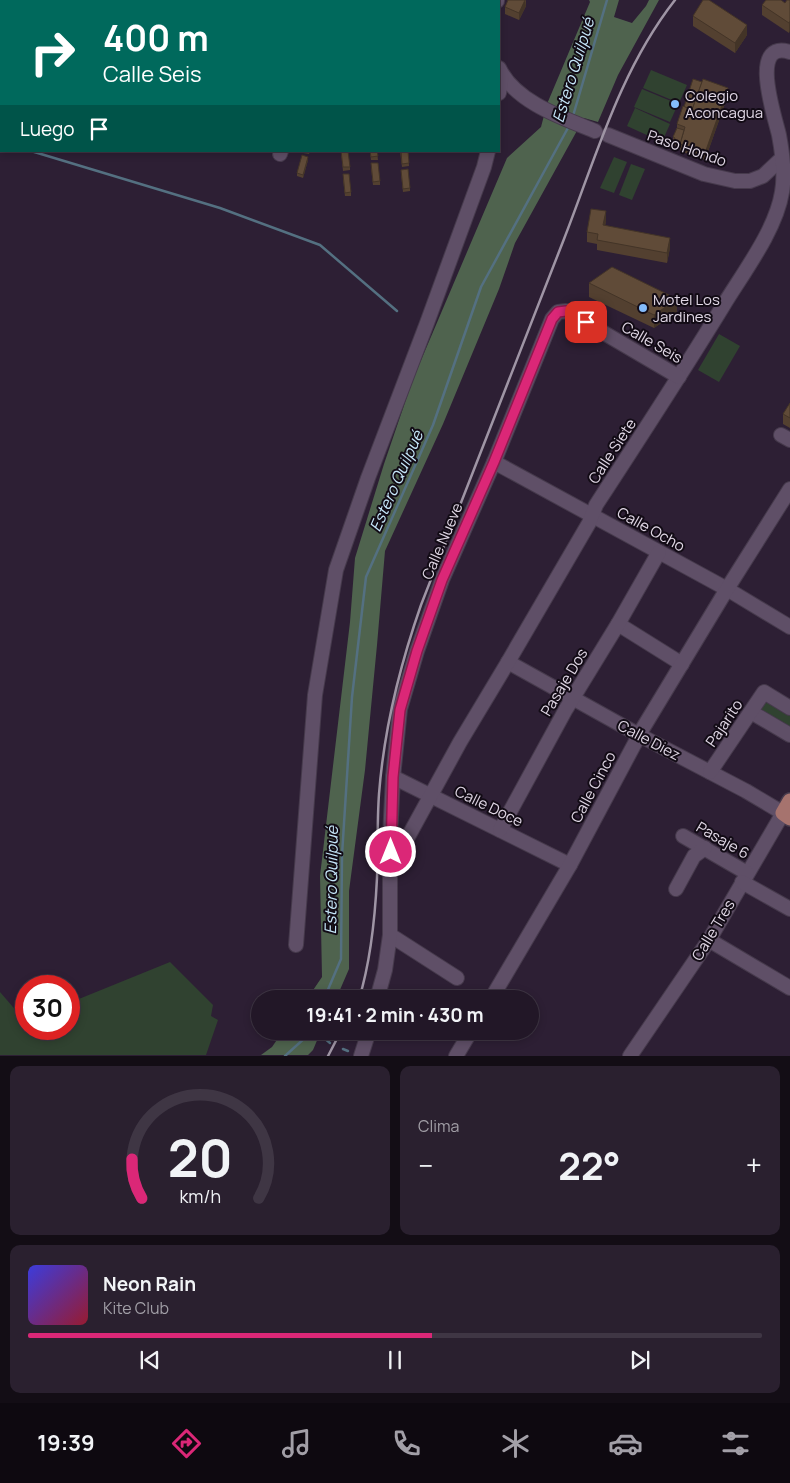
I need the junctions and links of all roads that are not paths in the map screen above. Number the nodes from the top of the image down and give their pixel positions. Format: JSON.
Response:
{"nodes":[{"id":1,"x":790,"y":52,"type":"edge"},
{"id":2,"x":500,"y":72,"type":"edge"},
{"id":3,"x":488,"y":152,"type":"edge"},
{"id":4,"x":781,"y":159,"type":"junction"},
{"id":5,"x":786,"y":192,"type":"edge"},
{"id":6,"x":555,"y":314,"type":"joint"},
{"id":7,"x":679,"y":377,"type":"junction"},
{"id":8,"x":494,"y":462,"type":"junction"},
{"id":9,"x":790,"y":489,"type":"edge"},
{"id":10,"x":592,"y":515,"type":"junction"},
{"id":11,"x":659,"y":552,"type":"junction"},
{"id":12,"x":727,"y":589,"type":"junction"},
{"id":13,"x":618,"y":624,"type":"junction"},
{"id":14,"x":790,"y":627,"type":"edge"},
{"id":15,"x":508,"y":662,"type":"junction"},
{"id":16,"x":682,"y":664,"type":"junction"},
{"id":17,"x":573,"y":698,"type":"junction"},
{"id":18,"x":790,"y":708,"type":"edge"},
{"id":19,"x":751,"y":712,"type":"junction"},
{"id":20,"x":639,"y":735,"type":"junction"},
{"id":21,"x":790,"y":736,"type":"edge"},
{"id":22,"x":710,"y":772,"type":"junction"},
{"id":23,"x":393,"y":777,"type":"junction"},
{"id":24,"x":430,"y":796,"type":"junction"},
{"id":25,"x":788,"y":811,"type":"edge"},
{"id":26,"x":500,"y":830,"type":"junction"},
{"id":27,"x":683,"y":836,"type":"dead end"},
{"id":28,"x":705,"y":848,"type":"junction"},
{"id":29,"x":570,"y":865,"type":"junction"},
{"id":30,"x":391,"y":868,"type":"junction"},
{"id":31,"x":744,"y":877,"type":"junction"},
{"id":32,"x":676,"y":888,"type":"dead end"},
{"id":33,"x":790,"y":909,"type":"edge"},
{"id":34,"x":390,"y":936,"type":"junction"},
{"id":35,"x":709,"y":940,"type":"junction"},
{"id":36,"x":296,"y":945,"type":"dead end"},
{"id":37,"x":457,"y":978,"type":"dead end"},
{"id":38,"x":790,"y":988,"type":"edge"},
{"id":39,"x":379,"y":990,"type":"edge"},
{"id":40,"x":496,"y":990,"type":"edge"},
{"id":41,"x":366,"y":1040,"type":"edge"},
{"id":42,"x":466,"y":1040,"type":"edge"},
{"id":43,"x":361,"y":1056,"type":"edge"},
{"id":44,"x":456,"y":1056,"type":"edge"},
{"id":45,"x":630,"y":1056,"type":"edge"}],
"edges":[{"from":1,"to":4,"type":"street","name":"Calle Siete"},
{"from":2,"to":4,"type":"street","name":"Paso Hondo"},
{"from":3,"to":36,"type":"street"},
{"from":4,"to":5,"type":"street","name":"Calle Siete"},
{"from":5,"to":7,"type":"street","name":"Calle Siete"},
{"from":6,"to":7,"type":"street","name":"Calle Seis"},
{"from":6,"to":8,"type":"street","name":"Calle Nueve"},
{"from":7,"to":10,"type":"street","name":"Calle Siete"},
{"from":8,"to":10,"type":"street","name":"Calle Ocho"},
{"from":8,"to":23,"type":"street","name":"Calle Nueve"},
{"from":9,"to":12,"type":"street","name":"Calle Cinco"},
{"from":10,"to":11,"type":"street","name":"Calle Ocho"},
{"from":10,"to":15,"type":"street","name":"Calle Siete"},
{"from":11,"to":12,"type":"street","name":"Calle Ocho"},
{"from":11,"to":13,"type":"street","name":"Pasaje Dos"},
{"from":12,"to":14,"type":"street","name":"Calle Ocho"},
{"from":12,"to":16,"type":"street","name":"Calle Cinco"},
{"from":13,"to":16,"type":"street"},
{"from":13,"to":17,"type":"street","name":"Pasaje Dos"},
{"from":15,"to":17,"type":"street","name":"Calle Diez"},
{"from":15,"to":24,"type":"street","name":"Calle Siete"},
{"from":16,"to":20,"type":"street","name":"Calle Cinco"},
{"from":17,"to":20,"type":"street","name":"Calle Diez"},
{"from":17,"to":26,"type":"street","name":"Pasaje Dos"},
{"from":18,"to":19,"type":"street","name":"Pajarito"},
{"from":19,"to":21,"type":"street"},
{"from":19,"to":22,"type":"street","name":"Pajarito"},
{"from":20,"to":22,"type":"street","name":"Calle Diez"},
{"from":20,"to":29,"type":"street","name":"Calle Cinco"},
{"from":22,"to":25,"type":"street","name":"Calle Diez"},
{"from":23,"to":24,"type":"street","name":"Calle Doce"},
{"from":23,"to":30,"type":"street","name":"Calle Nueve"},
{"from":24,"to":26,"type":"street","name":"Calle Doce"},
{"from":24,"to":30,"type":"street","name":"Calle Siete"},
{"from":25,"to":31,"type":"street","name":"Calle Tres"},
{"from":26,"to":29,"type":"street","name":"Calle Doce"},
{"from":27,"to":28,"type":"street","name":"Pasaje 6"},
{"from":28,"to":31,"type":"street","name":"Pasaje 6"},
{"from":28,"to":32,"type":"street"},
{"from":29,"to":40,"type":"street","name":"Calle Cinco"},
{"from":30,"to":34,"type":"street","name":"Calle Nueve"},
{"from":31,"to":33,"type":"street","name":"Pasaje 6"},
{"from":31,"to":35,"type":"street","name":"Calle Tres"},
{"from":34,"to":37,"type":"street"},
{"from":34,"to":39,"type":"street","name":"Calle Nueve"},
{"from":35,"to":38,"type":"street"},
{"from":35,"to":45,"type":"street","name":"Calle Tres"},
{"from":41,"to":43,"type":"street"},
{"from":42,"to":44,"type":"street"}]}
